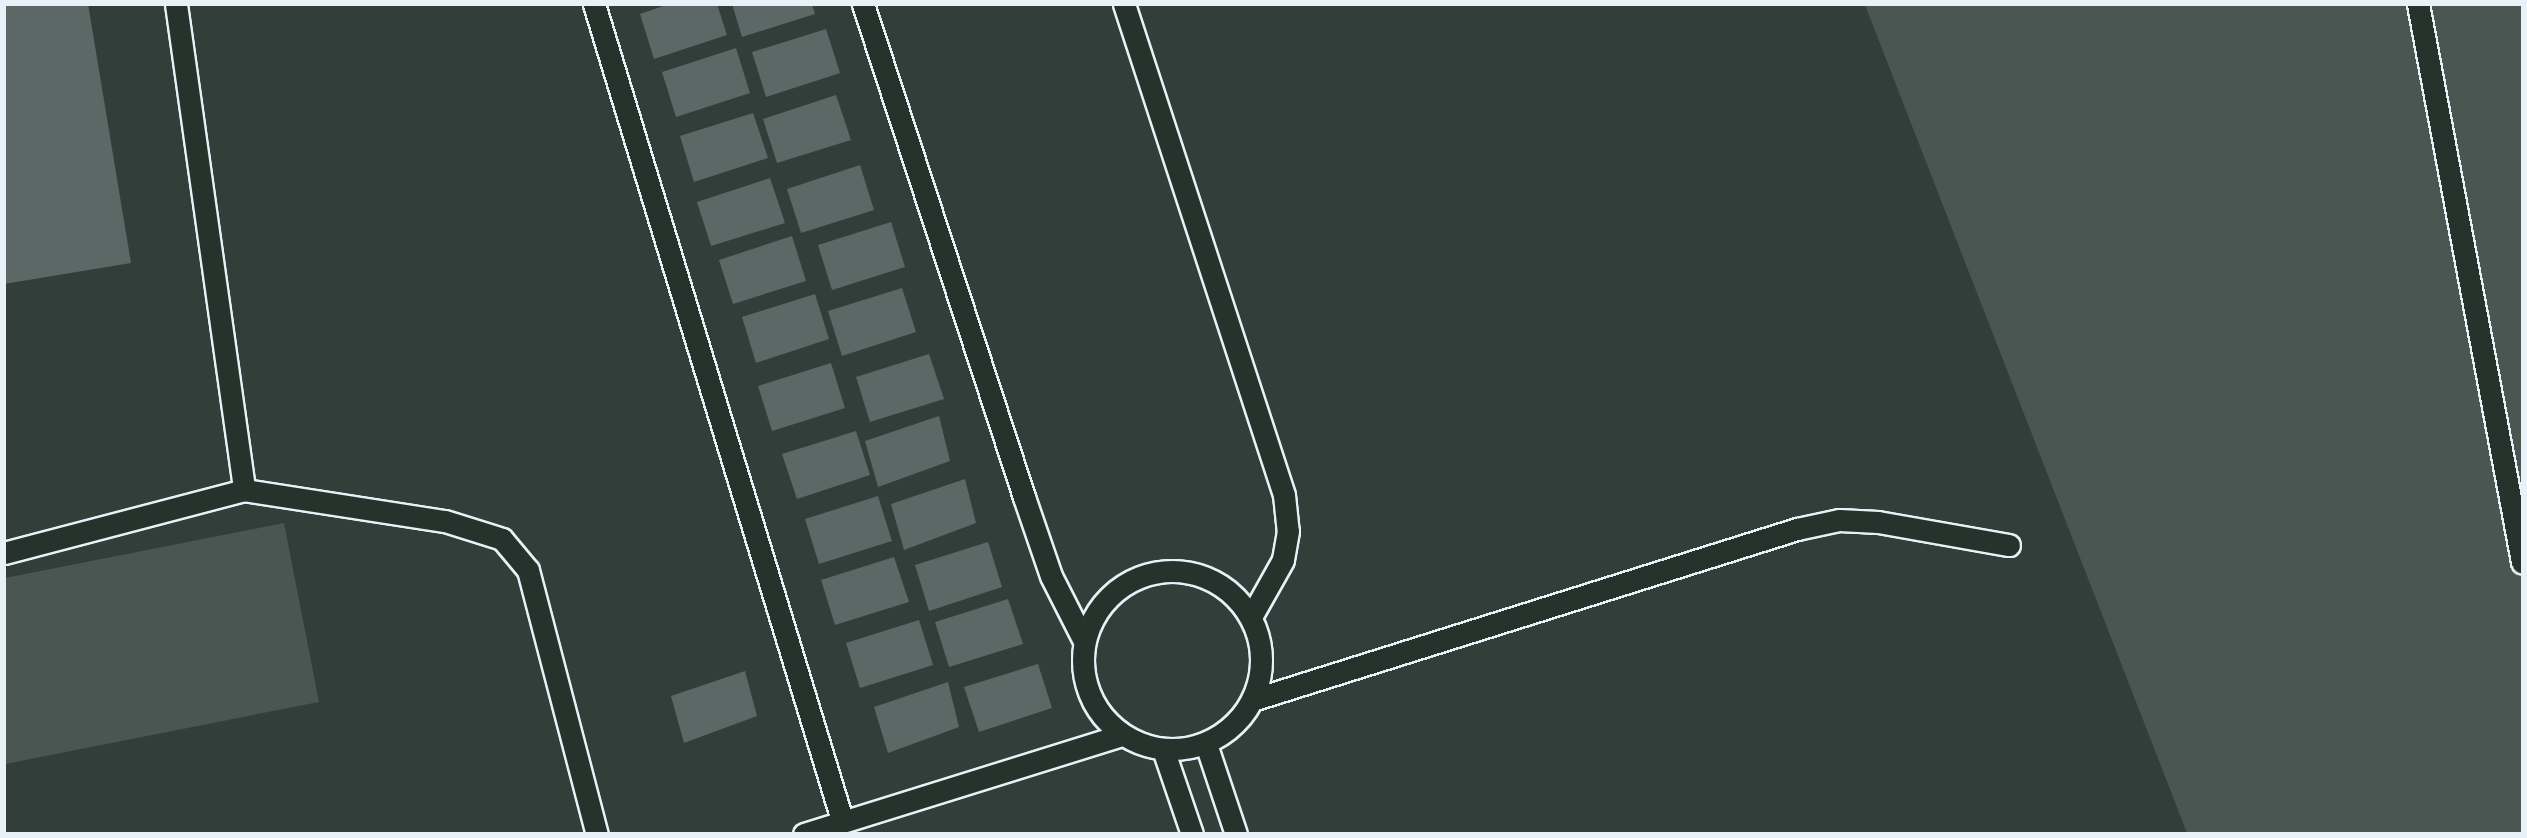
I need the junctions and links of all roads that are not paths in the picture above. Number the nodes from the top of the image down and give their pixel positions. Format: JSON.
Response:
{"nodes":[{"id":1,"x":176,"y":4,"type":"edge"},
{"id":2,"x":594,"y":4,"type":"edge"},
{"id":3,"x":863,"y":4,"type":"edge"},
{"id":4,"x":1124,"y":4,"type":"edge"},
{"id":5,"x":2418,"y":4,"type":"edge"},
{"id":6,"x":243,"y":490,"type":"junction"},
{"id":7,"x":2009,"y":545,"type":"dead end"},
{"id":8,"x":4,"y":553,"type":"edge"},
{"id":9,"x":2523,"y":562,"type":"edge"},
{"id":10,"x":1251,"y":617,"type":"junction"},
{"id":11,"x":1084,"y":641,"type":"junction"},
{"id":12,"x":1252,"y":700,"type":"junction"},
{"id":13,"x":1122,"y":735,"type":"junction"},
{"id":14,"x":1206,"y":744,"type":"junction"},
{"id":15,"x":1163,"y":749,"type":"junction"},
{"id":16,"x":842,"y":820,"type":"junction"},
{"id":17,"x":597,"y":834,"type":"edge"},
{"id":18,"x":804,"y":834,"type":"edge"},
{"id":19,"x":1192,"y":834,"type":"edge"},
{"id":20,"x":1236,"y":834,"type":"edge"}],
"edges":[{"from":1,"to":6,"type":"lane"},
{"from":2,"to":16,"type":"lane"},
{"from":3,"to":11,"type":"lane"},
{"from":4,"to":10,"type":"lane"},
{"from":5,"to":9,"type":"lane"},
{"from":6,"to":8,"type":"lane"},
{"from":6,"to":17,"type":"lane"},
{"from":7,"to":12,"type":"lane"},
{"from":10,"to":11,"type":"lane"},
{"from":10,"to":12,"type":"lane"},
{"from":11,"to":13,"type":"lane"},
{"from":12,"to":14,"type":"lane"},
{"from":13,"to":15,"type":"lane"},
{"from":13,"to":16,"type":"lane"},
{"from":14,"to":15,"type":"lane"},
{"from":14,"to":20,"type":"lane"},
{"from":15,"to":19,"type":"lane"},
{"from":16,"to":18,"type":"lane"}]}
